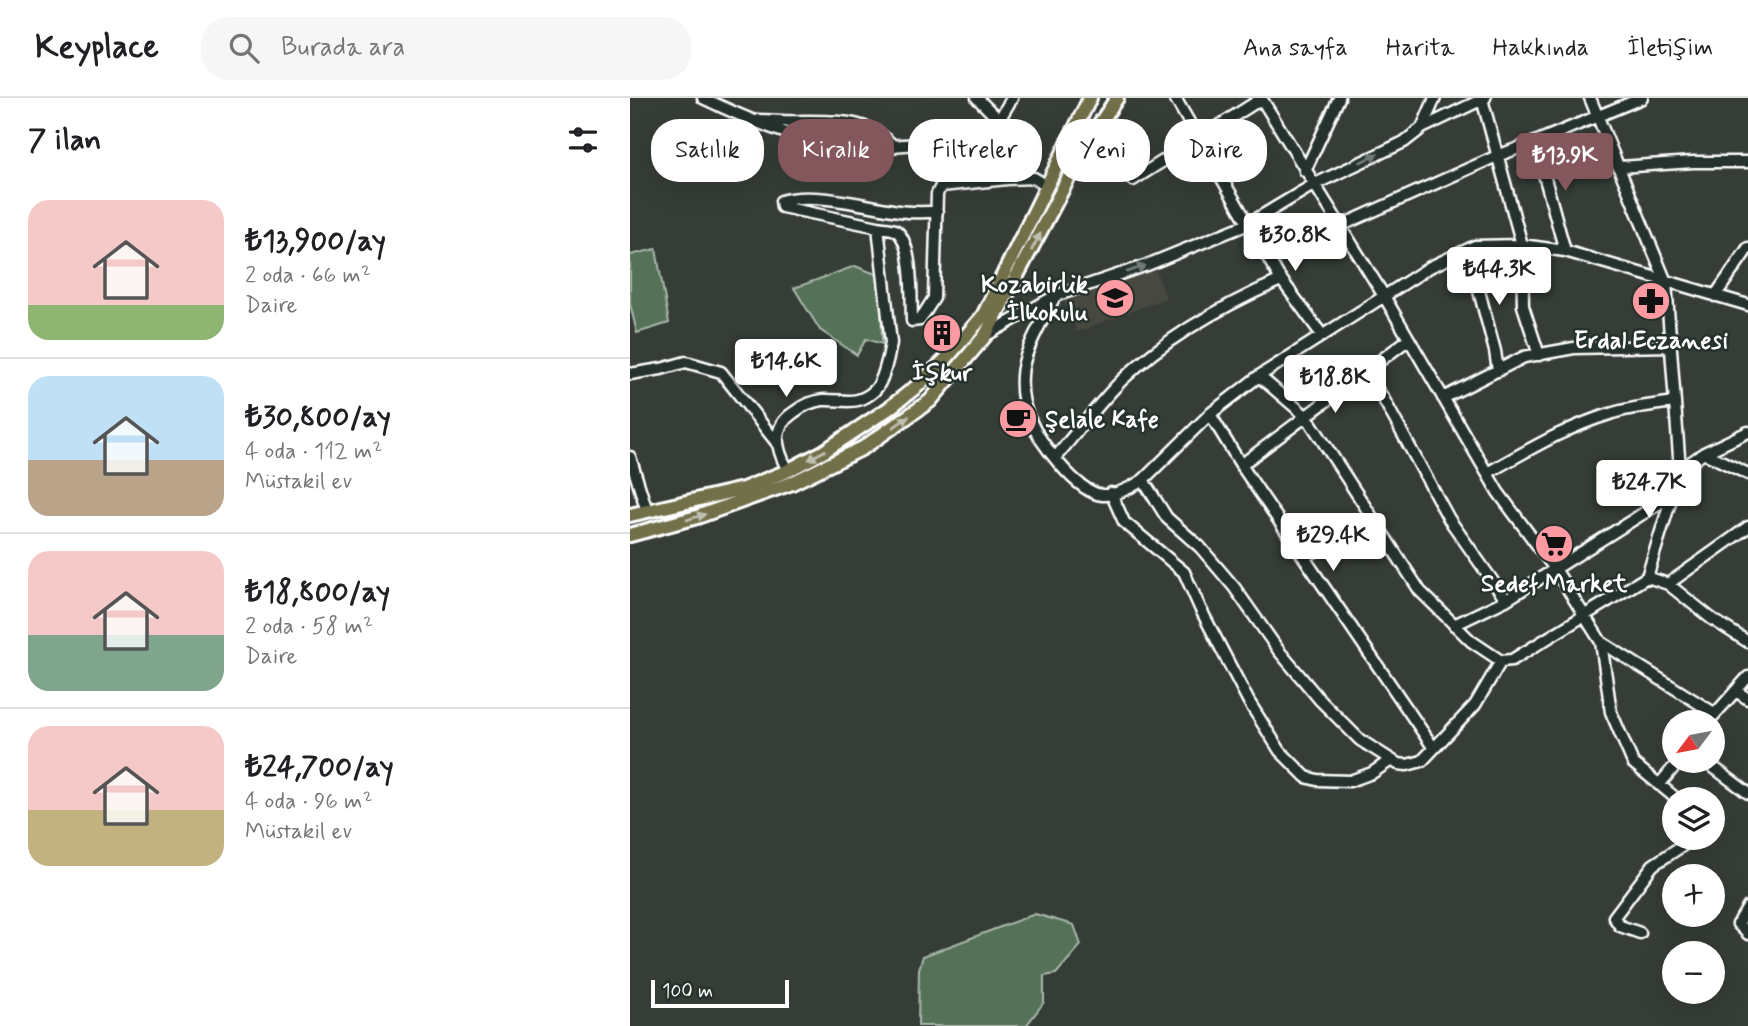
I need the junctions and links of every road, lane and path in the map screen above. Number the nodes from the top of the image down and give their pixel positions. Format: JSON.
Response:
{"nodes":[{"id":1,"x":703,"y":98,"type":"edge"},
{"id":2,"x":977,"y":98,"type":"edge"},
{"id":3,"x":1012,"y":98,"type":"edge"},
{"id":4,"x":1090,"y":98,"type":"edge"},
{"id":5,"x":1117,"y":98,"type":"edge"},
{"id":6,"x":1175,"y":98,"type":"edge"},
{"id":7,"x":1339,"y":98,"type":"edge"},
{"id":8,"x":1435,"y":98,"type":"edge"},
{"id":9,"x":1590,"y":98,"type":"edge"},
{"id":10,"x":1642,"y":98,"type":"edge"},
{"id":11,"x":1261,"y":99,"type":"edge"},
{"id":12,"x":1483,"y":99,"type":"edge"},
{"id":13,"x":988,"y":103,"type":"edge"},
{"id":14,"x":1598,"y":116,"type":"junction"},
{"id":15,"x":748,"y":119,"type":"edge"},
{"id":16,"x":998,"y":119,"type":"edge"},
{"id":17,"x":1000,"y":119,"type":"edge"},
{"id":18,"x":1103,"y":119,"type":"edge"},
{"id":19,"x":1188,"y":119,"type":"edge"},
{"id":20,"x":1230,"y":119,"type":"edge"},
{"id":21,"x":1422,"y":128,"type":"junction"},
{"id":22,"x":1535,"y":142,"type":"junction"},
{"id":23,"x":908,"y":146,"type":"edge"},
{"id":24,"x":894,"y":147,"type":"edge"},
{"id":25,"x":1497,"y":156,"type":"junction"},
{"id":26,"x":1748,"y":162,"type":"edge"},
{"id":27,"x":1620,"y":167,"type":"junction"},
{"id":28,"x":1305,"y":171,"type":"junction"},
{"id":29,"x":979,"y":182,"type":"edge"},
{"id":30,"x":1040,"y":182,"type":"edge"},
{"id":31,"x":1066,"y":182,"type":"edge"},
{"id":32,"x":1224,"y":182,"type":"edge"},
{"id":33,"x":1313,"y":185,"type":"junction"},
{"id":34,"x":1047,"y":186,"type":"junction"},
{"id":35,"x":937,"y":212,"type":"junction"},
{"id":36,"x":1248,"y":224,"type":"junction"},
{"id":37,"x":1340,"y":226,"type":"junction"},
{"id":38,"x":878,"y":227,"type":"junction"},
{"id":39,"x":1522,"y":245,"type":"junction"},
{"id":40,"x":1475,"y":246,"type":"junction"},
{"id":41,"x":1748,"y":248,"type":"edge"},
{"id":42,"x":1565,"y":251,"type":"junction"},
{"id":43,"x":1280,"y":280,"type":"junction"},
{"id":44,"x":1666,"y":282,"type":"junction"},
{"id":45,"x":1055,"y":296,"type":"junction"},
{"id":46,"x":1384,"y":296,"type":"junction"},
{"id":47,"x":1715,"y":296,"type":"junction"},
{"id":48,"x":1748,"y":305,"type":"edge"},
{"id":49,"x":1322,"y":335,"type":"junction"},
{"id":50,"x":985,"y":336,"type":"junction"},
{"id":51,"x":1409,"y":340,"type":"junction"},
{"id":52,"x":1670,"y":346,"type":"junction"},
{"id":53,"x":1539,"y":355,"type":"junction"},
{"id":54,"x":1498,"y":371,"type":"junction"},
{"id":55,"x":1364,"y":373,"type":"junction"},
{"id":56,"x":630,"y":374,"type":"edge"},
{"id":57,"x":1259,"y":376,"type":"junction"},
{"id":58,"x":1443,"y":398,"type":"junction"},
{"id":59,"x":1675,"y":402,"type":"junction"},
{"id":60,"x":1210,"y":414,"type":"junction"},
{"id":61,"x":1307,"y":417,"type":"junction"},
{"id":62,"x":1748,"y":432,"type":"edge"},
{"id":63,"x":777,"y":443,"type":"junction"},
{"id":64,"x":1704,"y":453,"type":"junction"},
{"id":65,"x":630,"y":457,"type":"edge"},
{"id":66,"x":1055,"y":458,"type":"junction"},
{"id":67,"x":1241,"y":465,"type":"junction"},
{"id":68,"x":788,"y":470,"type":"junction"},
{"id":69,"x":1680,"y":470,"type":"junction"},
{"id":70,"x":1486,"y":473,"type":"junction"},
{"id":71,"x":1748,"y":474,"type":"edge"},
{"id":72,"x":1143,"y":480,"type":"junction"},
{"id":73,"x":1111,"y":493,"type":"junction"},
{"id":74,"x":1674,"y":494,"type":"junction"},
{"id":75,"x":647,"y":511,"type":"junction"},
{"id":76,"x":630,"y":515,"type":"edge"},
{"id":77,"x":1374,"y":520,"type":"junction"},
{"id":78,"x":1748,"y":527,"type":"edge"},
{"id":79,"x":630,"y":535,"type":"edge"},
{"id":80,"x":1304,"y":557,"type":"junction"},
{"id":81,"x":1555,"y":569,"type":"junction"},
{"id":82,"x":1647,"y":578,"type":"junction"},
{"id":83,"x":1668,"y":584,"type":"junction"},
{"id":84,"x":1506,"y":600,"type":"junction"},
{"id":85,"x":1583,"y":615,"type":"junction"},
{"id":86,"x":1454,"y":625,"type":"junction"},
{"id":87,"x":1601,"y":642,"type":"junction"},
{"id":88,"x":1748,"y":642,"type":"edge"},
{"id":89,"x":1501,"y":661,"type":"junction"},
{"id":90,"x":1748,"y":677,"type":"edge"},
{"id":91,"x":1736,"y":691,"type":"junction"},
{"id":92,"x":1748,"y":699,"type":"edge"},
{"id":93,"x":1709,"y":710,"type":"edge"},
{"id":94,"x":1717,"y":710,"type":"edge"},
{"id":95,"x":1433,"y":747,"type":"junction"},
{"id":96,"x":1391,"y":760,"type":"junction"},
{"id":97,"x":1668,"y":774,"type":"edge"},
{"id":98,"x":1722,"y":774,"type":"edge"},
{"id":99,"x":1659,"y":785,"type":"junction"},
{"id":100,"x":1662,"y":787,"type":"edge"},
{"id":101,"x":1748,"y":793,"type":"edge"},
{"id":102,"x":1676,"y":850,"type":"edge"},
{"id":103,"x":1748,"y":907,"type":"edge"},
{"id":104,"x":1640,"y":933,"type":"dead end"},
{"id":105,"x":1748,"y":934,"type":"edge"}],
"edges":[{"from":1,"to":15,"type":"street"},
{"from":2,"to":13,"type":"street"},
{"from":3,"to":17,"type":"street"},
{"from":4,"to":34,"type":"main road"},
{"from":5,"to":18,"type":"main road"},
{"from":6,"to":19,"type":"street"},
{"from":7,"to":28,"type":"street"},
{"from":8,"to":21,"type":"street"},
{"from":9,"to":14,"type":"street"},
{"from":10,"to":14,"type":"street"},
{"from":11,"to":20,"type":"street"},
{"from":11,"to":28,"type":"street"},
{"from":12,"to":21,"type":"street"},
{"from":12,"to":25,"type":"street"},
{"from":13,"to":16,"type":"street"},
{"from":14,"to":22,"type":"street"},
{"from":14,"to":27,"type":"street"},
{"from":33,"to":21,"type":"street","one_way":true},
{"from":22,"to":25,"type":"street"},
{"from":22,"to":42,"type":"street"},
{"from":23,"to":24,"type":"street"},
{"from":25,"to":37,"type":"street"},
{"from":25,"to":39,"type":"street"},
{"from":26,"to":27,"type":"street"},
{"from":27,"to":44,"type":"street"},
{"from":28,"to":33,"type":"street"},
{"from":29,"to":35,"type":"street"},
{"from":30,"to":34,"type":"street"},
{"from":50,"to":31,"type":"main road","one_way":true},
{"from":32,"to":36,"type":"street"},
{"from":33,"to":36,"type":"street"},
{"from":33,"to":37,"type":"street"},
{"from":34,"to":68,"type":"main road","one_way":true},
{"from":35,"to":38,"type":"street"},
{"from":35,"to":38,"type":"street"},
{"from":36,"to":43,"type":"street"},
{"from":45,"to":36,"type":"street","one_way":true},
{"from":37,"to":46,"type":"street"},
{"from":38,"to":63,"type":"street"},
{"from":39,"to":40,"type":"street"},
{"from":39,"to":42,"type":"street"},
{"from":39,"to":53,"type":"street"},
{"from":40,"to":46,"type":"street"},
{"from":40,"to":54,"type":"street"},
{"from":41,"to":47,"type":"street"},
{"from":42,"to":44,"type":"street"},
{"from":43,"to":49,"type":"street"},
{"from":43,"to":66,"type":"street"},
{"from":44,"to":47,"type":"street"},
{"from":44,"to":52,"type":"street"},
{"from":45,"to":50,"type":"street"},
{"from":45,"to":66,"type":"street"},
{"from":46,"to":49,"type":"street"},
{"from":46,"to":51,"type":"street"},
{"from":47,"to":48,"type":"street"},
{"from":49,"to":57,"type":"street"},
{"from":79,"to":50,"type":"main road","one_way":true},
{"from":51,"to":55,"type":"street"},
{"from":51,"to":58,"type":"street"},
{"from":52,"to":53,"type":"street"},
{"from":52,"to":59,"type":"street"},
{"from":53,"to":54,"type":"street"},
{"from":54,"to":58,"type":"street"},
{"from":55,"to":61,"type":"street"},
{"from":55,"to":84,"type":"street"},
{"from":56,"to":63,"type":"street"},
{"from":57,"to":60,"type":"street"},
{"from":57,"to":61,"type":"street"},
{"from":58,"to":70,"type":"street"},
{"from":59,"to":69,"type":"street"},
{"from":59,"to":70,"type":"street"},
{"from":60,"to":67,"type":"street"},
{"from":60,"to":72,"type":"street"},
{"from":61,"to":67,"type":"street"},
{"from":61,"to":77,"type":"street"},
{"from":62,"to":64,"type":"street"},
{"from":63,"to":68,"type":"street"},
{"from":64,"to":69,"type":"street"},
{"from":64,"to":71,"type":"street"},
{"from":65,"to":75,"type":"street"},
{"from":66,"to":73,"type":"street"},
{"from":67,"to":80,"type":"street"},
{"from":68,"to":75,"type":"main road"},
{"from":69,"to":74,"type":"street"},
{"from":70,"to":81,"type":"street"},
{"from":72,"to":73,"type":"street"},
{"from":72,"to":96,"type":"street"},
{"from":73,"to":96,"type":"street"},
{"from":74,"to":81,"type":"street"},
{"from":74,"to":82,"type":"street"},
{"from":75,"to":76,"type":"main road"},
{"from":77,"to":80,"type":"street"},
{"from":77,"to":86,"type":"street"},
{"from":78,"to":83,"type":"street"},
{"from":80,"to":95,"type":"street"},
{"from":81,"to":84,"type":"street"},
{"from":81,"to":85,"type":"street"},
{"from":82,"to":83,"type":"street"},
{"from":82,"to":85,"type":"street"},
{"from":83,"to":88,"type":"street"},
{"from":84,"to":86,"type":"street"},
{"from":85,"to":87,"type":"street"},
{"from":85,"to":89,"type":"street"},
{"from":86,"to":89,"type":"street"},
{"from":87,"to":93,"type":"street"},
{"from":87,"to":99,"type":"street"},
{"from":89,"to":95,"type":"street"},
{"from":90,"to":91,"type":"street"},
{"from":91,"to":92,"type":"street"},
{"from":91,"to":94,"type":"street"},
{"from":95,"to":96,"type":"street"},
{"from":97,"to":99,"type":"street"},
{"from":98,"to":101,"type":"street"},
{"from":99,"to":100,"type":"street"},
{"from":102,"to":104,"type":"street"},
{"from":103,"to":105,"type":"street"}]}
